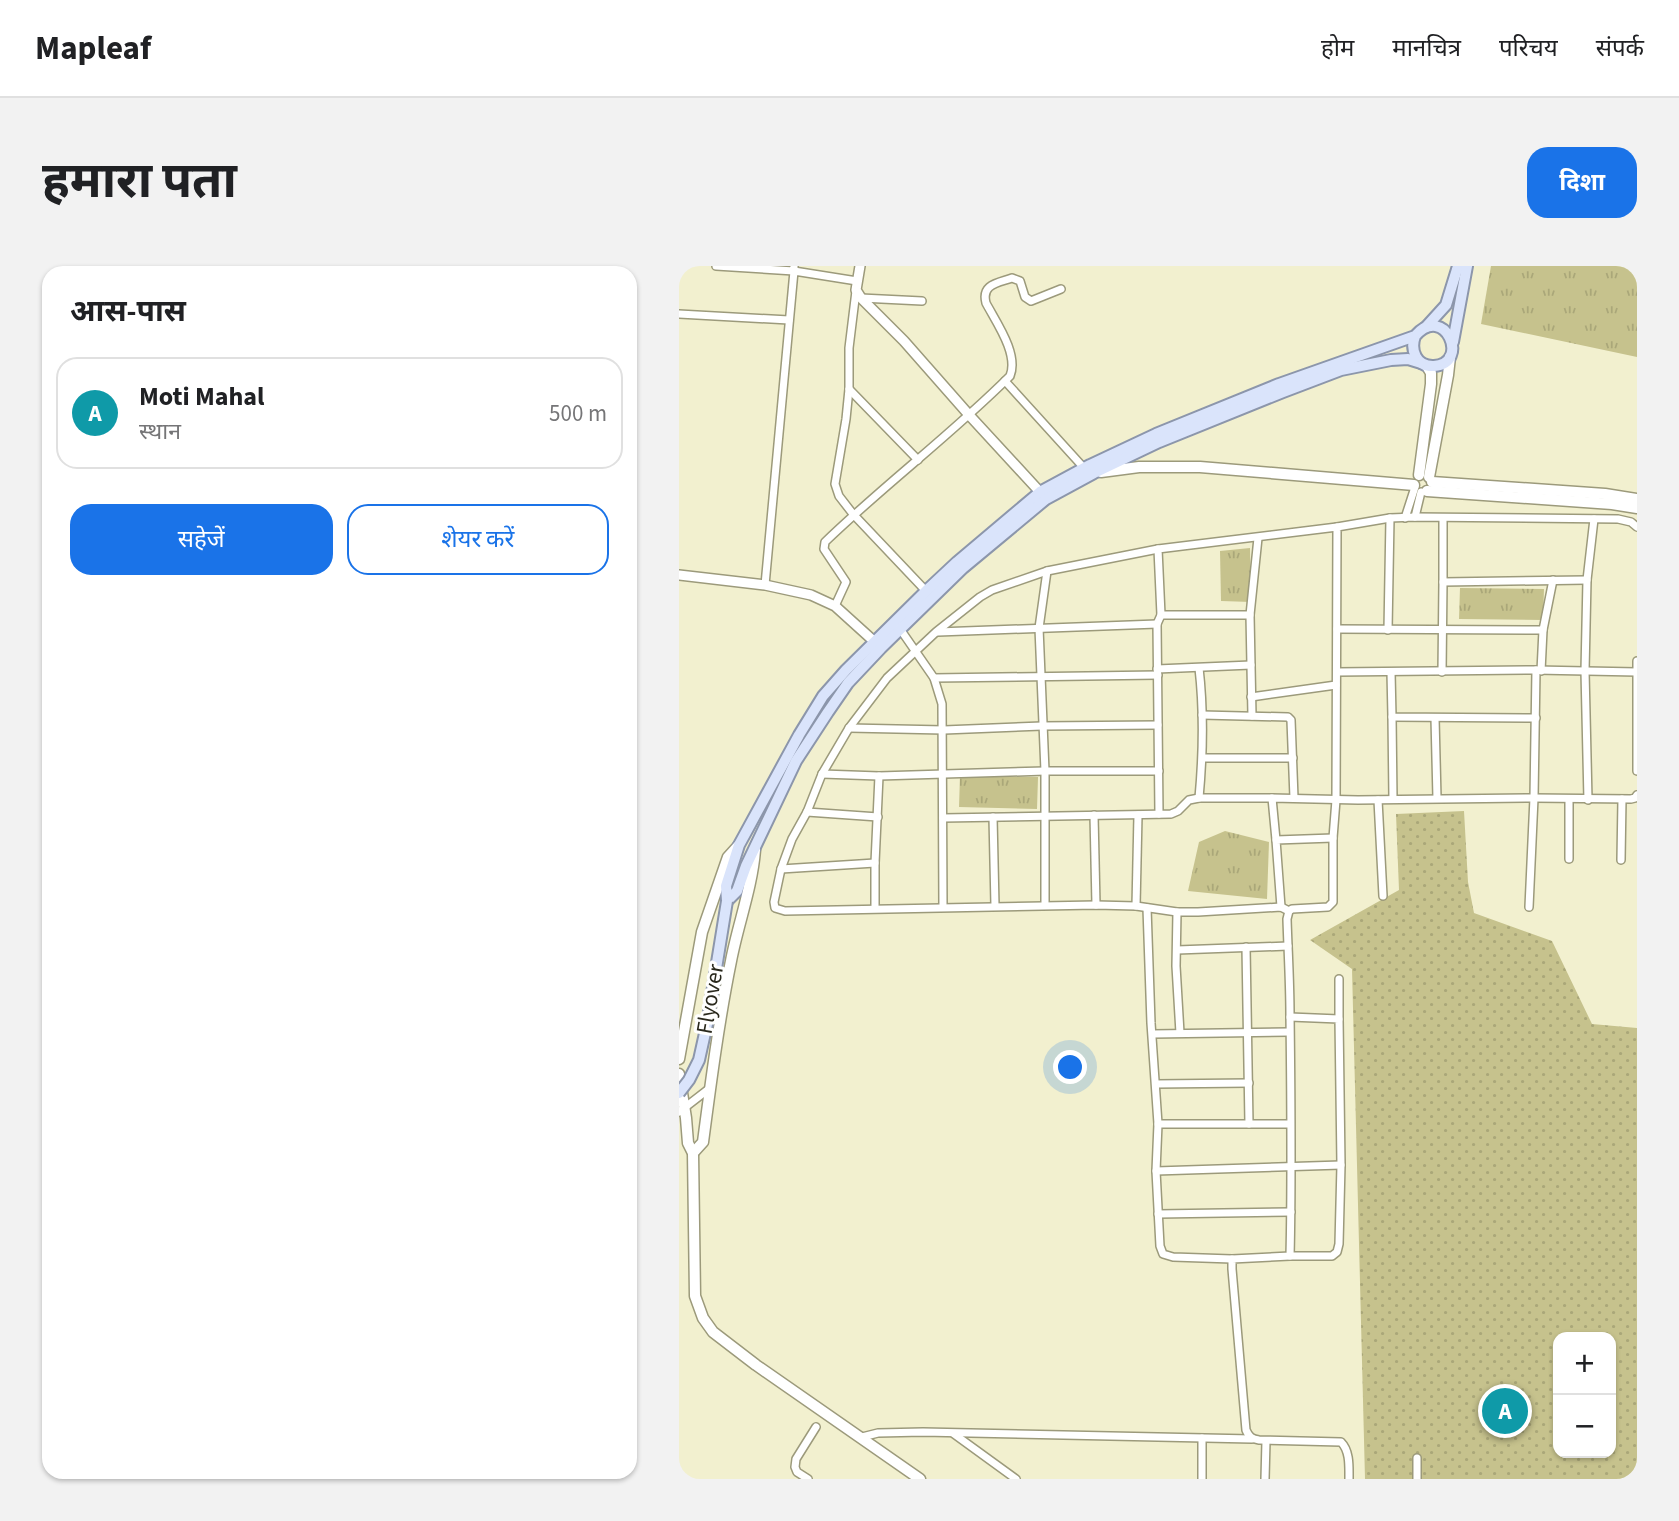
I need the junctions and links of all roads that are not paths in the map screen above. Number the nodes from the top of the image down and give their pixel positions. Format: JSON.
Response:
{"nodes":[{"id":1,"x":716,"y":266,"type":"edge"},
{"id":2,"x":860,"y":266,"type":"edge"},
{"id":3,"x":1458,"y":266,"type":"edge"},
{"id":4,"x":1467,"y":266,"type":"edge"},
{"id":5,"x":755,"y":267,"type":"edge"},
{"id":6,"x":794,"y":269,"type":"edge"},
{"id":7,"x":1061,"y":289,"type":"dead end"},
{"id":8,"x":858,"y":290,"type":"junction"},
{"id":9,"x":922,"y":301,"type":"dead end"},
{"id":10,"x":679,"y":314,"type":"edge"},
{"id":11,"x":789,"y":320,"type":"junction"},
{"id":12,"x":1426,"y":327,"type":"junction"},
{"id":13,"x":1415,"y":336,"type":"junction"},
{"id":14,"x":1453,"y":343,"type":"junction"},
{"id":15,"x":1450,"y":357,"type":"junction"},
{"id":16,"x":1424,"y":364,"type":"junction"},
{"id":17,"x":1005,"y":381,"type":"junction"},
{"id":18,"x":849,"y":389,"type":"junction"},
{"id":19,"x":970,"y":416,"type":"junction"},
{"id":20,"x":918,"y":460,"type":"junction"},
{"id":21,"x":1089,"y":470,"type":"junction"},
{"id":22,"x":1422,"y":484,"type":"junction"},
{"id":23,"x":1040,"y":492,"type":"junction"},
{"id":24,"x":1637,"y":499,"type":"edge"},
{"id":25,"x":1637,"y":508,"type":"edge"},
{"id":26,"x":853,"y":514,"type":"junction"},
{"id":27,"x":1415,"y":517,"type":"junction"},
{"id":28,"x":1390,"y":518,"type":"junction"},
{"id":29,"x":1405,"y":518,"type":"junction"},
{"id":30,"x":1443,"y":519,"type":"junction"},
{"id":31,"x":1594,"y":519,"type":"junction"},
{"id":32,"x":1337,"y":527,"type":"junction"},
{"id":33,"x":1637,"y":527,"type":"edge"},
{"id":34,"x":1258,"y":538,"type":"junction"},
{"id":35,"x":1158,"y":549,"type":"junction"},
{"id":36,"x":1047,"y":571,"type":"junction"},
{"id":37,"x":679,"y":575,"type":"edge"},
{"id":38,"x":1553,"y":580,"type":"junction"},
{"id":39,"x":1587,"y":580,"type":"junction"},
{"id":40,"x":1443,"y":582,"type":"junction"},
{"id":41,"x":765,"y":585,"type":"junction"},
{"id":42,"x":926,"y":591,"type":"junction"},
{"id":43,"x":835,"y":606,"type":"junction"},
{"id":44,"x":1161,"y":615,"type":"junction"},
{"id":45,"x":1250,"y":615,"type":"junction"},
{"id":46,"x":1157,"y":624,"type":"junction"},
{"id":47,"x":898,"y":625,"type":"junction"},
{"id":48,"x":1039,"y":628,"type":"junction"},
{"id":49,"x":1337,"y":629,"type":"junction"},
{"id":50,"x":1443,"y":629,"type":"junction"},
{"id":51,"x":1388,"y":630,"type":"junction"},
{"id":52,"x":1543,"y":630,"type":"junction"},
{"id":53,"x":936,"y":632,"type":"junction"},
{"id":54,"x":878,"y":645,"type":"junction"},
{"id":55,"x":915,"y":652,"type":"junction"},
{"id":56,"x":1637,"y":661,"type":"edge"},
{"id":57,"x":1251,"y":665,"type":"junction"},
{"id":58,"x":1199,"y":668,"type":"junction"},
{"id":59,"x":1443,"y":671,"type":"junction"},
{"id":60,"x":1539,"y":671,"type":"junction"},
{"id":61,"x":1585,"y":671,"type":"junction"},
{"id":62,"x":1158,"y":672,"type":"junction"},
{"id":63,"x":1337,"y":672,"type":"junction"},
{"id":64,"x":1391,"y":672,"type":"junction"},
{"id":65,"x":1637,"y":672,"type":"edge"},
{"id":66,"x":1042,"y":676,"type":"junction"},
{"id":67,"x":935,"y":678,"type":"junction"},
{"id":68,"x":1336,"y":685,"type":"junction"},
{"id":69,"x":1251,"y":697,"type":"junction"},
{"id":70,"x":1202,"y":715,"type":"junction"},
{"id":71,"x":1252,"y":716,"type":"junction"},
{"id":72,"x":1392,"y":718,"type":"junction"},
{"id":73,"x":1435,"y":718,"type":"junction"},
{"id":74,"x":1536,"y":718,"type":"junction"},
{"id":75,"x":1158,"y":725,"type":"junction"},
{"id":76,"x":1042,"y":726,"type":"junction"},
{"id":77,"x":849,"y":728,"type":"junction"},
{"id":78,"x":944,"y":730,"type":"junction"},
{"id":79,"x":1203,"y":758,"type":"junction"},
{"id":80,"x":1293,"y":758,"type":"junction"},
{"id":81,"x":1045,"y":771,"type":"junction"},
{"id":82,"x":1159,"y":771,"type":"junction"},
{"id":83,"x":1637,"y":771,"type":"edge"},
{"id":84,"x":822,"y":774,"type":"junction"},
{"id":85,"x":943,"y":774,"type":"junction"},
{"id":86,"x":879,"y":776,"type":"junction"},
{"id":87,"x":1637,"y":795,"type":"edge"},
{"id":88,"x":1199,"y":798,"type":"junction"},
{"id":89,"x":1272,"y":798,"type":"junction"},
{"id":90,"x":1294,"y":798,"type":"junction"},
{"id":91,"x":1437,"y":798,"type":"junction"},
{"id":92,"x":1534,"y":798,"type":"junction"},
{"id":93,"x":1569,"y":799,"type":"junction"},
{"id":94,"x":1336,"y":800,"type":"junction"},
{"id":95,"x":1378,"y":800,"type":"junction"},
{"id":96,"x":1393,"y":800,"type":"junction"},
{"id":97,"x":1588,"y":800,"type":"junction"},
{"id":98,"x":1622,"y":800,"type":"junction"},
{"id":99,"x":807,"y":812,"type":"junction"},
{"id":100,"x":1159,"y":814,"type":"junction"},
{"id":101,"x":1094,"y":815,"type":"junction"},
{"id":102,"x":1138,"y":815,"type":"junction"},
{"id":103,"x":1045,"y":816,"type":"junction"},
{"id":104,"x":878,"y":817,"type":"junction"},
{"id":105,"x":993,"y":817,"type":"junction"},
{"id":106,"x":943,"y":818,"type":"junction"},
{"id":107,"x":1333,"y":838,"type":"junction"},
{"id":108,"x":1276,"y":840,"type":"junction"},
{"id":109,"x":739,"y":845,"type":"junction"},
{"id":110,"x":755,"y":850,"type":"junction"},
{"id":111,"x":1569,"y":859,"type":"dead end"},
{"id":112,"x":1621,"y":860,"type":"dead end"},
{"id":113,"x":875,"y":863,"type":"junction"},
{"id":114,"x":781,"y":869,"type":"junction"},
{"id":115,"x":1383,"y":896,"type":"dead end"},
{"id":116,"x":727,"y":901,"type":"junction"},
{"id":117,"x":1045,"y":905,"type":"junction"},
{"id":118,"x":1096,"y":905,"type":"junction"},
{"id":119,"x":943,"y":906,"type":"junction"},
{"id":120,"x":995,"y":906,"type":"junction"},
{"id":121,"x":1136,"y":906,"type":"junction"},
{"id":122,"x":1529,"y":907,"type":"dead end"},
{"id":123,"x":875,"y":908,"type":"junction"},
{"id":124,"x":1147,"y":908,"type":"junction"},
{"id":125,"x":1285,"y":909,"type":"junction"},
{"id":126,"x":1177,"y":912,"type":"junction"},
{"id":127,"x":1288,"y":946,"type":"junction"},
{"id":128,"x":1246,"y":947,"type":"junction"},
{"id":129,"x":1177,"y":950,"type":"junction"},
{"id":130,"x":1339,"y":979,"type":"dead end"},
{"id":131,"x":1290,"y":1017,"type":"junction"},
{"id":132,"x":1339,"y":1019,"type":"junction"},
{"id":133,"x":1289,"y":1032,"type":"junction"},
{"id":134,"x":1180,"y":1033,"type":"junction"},
{"id":135,"x":1247,"y":1033,"type":"junction"},
{"id":136,"x":1153,"y":1034,"type":"junction"},
{"id":137,"x":679,"y":1059,"type":"edge"},
{"id":138,"x":679,"y":1074,"type":"edge"},
{"id":139,"x":1249,"y":1083,"type":"junction"},
{"id":140,"x":1156,"y":1084,"type":"junction"},
{"id":141,"x":710,"y":1087,"type":"junction"},
{"id":142,"x":679,"y":1093,"type":"edge"},
{"id":143,"x":682,"y":1110,"type":"edge"},
{"id":144,"x":1158,"y":1124,"type":"junction"},
{"id":145,"x":1249,"y":1124,"type":"junction"},
{"id":146,"x":1290,"y":1124,"type":"junction"},
{"id":147,"x":694,"y":1153,"type":"junction"},
{"id":148,"x":1341,"y":1166,"type":"junction"},
{"id":149,"x":1291,"y":1167,"type":"junction"},
{"id":150,"x":1156,"y":1171,"type":"junction"},
{"id":151,"x":1291,"y":1212,"type":"junction"},
{"id":152,"x":1158,"y":1214,"type":"junction"},
{"id":153,"x":1290,"y":1256,"type":"junction"},
{"id":154,"x":1232,"y":1259,"type":"junction"},
{"id":155,"x":816,"y":1427,"type":"dead end"},
{"id":156,"x":952,"y":1433,"type":"junction"},
{"id":157,"x":862,"y":1437,"type":"junction"},
{"id":158,"x":1202,"y":1438,"type":"junction"},
{"id":159,"x":1252,"y":1439,"type":"junction"},
{"id":160,"x":1266,"y":1441,"type":"junction"},
{"id":161,"x":1417,"y":1458,"type":"dead end"},
{"id":162,"x":808,"y":1479,"type":"edge"},
{"id":163,"x":920,"y":1479,"type":"edge"},
{"id":164,"x":1016,"y":1479,"type":"edge"},
{"id":165,"x":1202,"y":1479,"type":"edge"},
{"id":166,"x":1265,"y":1479,"type":"edge"},
{"id":167,"x":1349,"y":1479,"type":"edge"},
{"id":168,"x":1417,"y":1479,"type":"edge"}],
"edges":[{"from":1,"to":5,"type":"street"},
{"from":2,"to":8,"type":"street"},
{"from":3,"to":12,"type":"main road"},
{"from":4,"to":14,"type":"main road"},
{"from":5,"to":6,"type":"street"},
{"from":6,"to":8,"type":"street"},
{"from":6,"to":11,"type":"street"},
{"from":7,"to":17,"type":"street"},
{"from":8,"to":9,"type":"street"},
{"from":8,"to":18,"type":"street"},
{"from":8,"to":19,"type":"street"},
{"from":10,"to":11,"type":"street"},
{"from":11,"to":41,"type":"street"},
{"from":12,"to":13,"type":"main road"},
{"from":12,"to":14,"type":"main road"},
{"from":13,"to":16,"type":"main road"},
{"from":13,"to":21,"type":"main road"},
{"from":14,"to":15,"type":"main road"},
{"from":15,"to":16,"type":"main road"},
{"from":15,"to":22,"type":"main road"},
{"from":16,"to":21,"type":"main road"},
{"from":16,"to":22,"type":"main road"},
{"from":17,"to":19,"type":"street"},
{"from":17,"to":21,"type":"street"},
{"from":18,"to":20,"type":"street"},
{"from":18,"to":26,"type":"street"},
{"from":19,"to":20,"type":"street"},
{"from":19,"to":23,"type":"street"},
{"from":20,"to":26,"type":"street"},
{"from":21,"to":22,"type":"main road"},
{"from":21,"to":23,"type":"main road"},
{"from":21,"to":47,"type":"main road"},
{"from":22,"to":24,"type":"main road"},
{"from":22,"to":25,"type":"main road"},
{"from":22,"to":27,"type":"street"},
{"from":22,"to":29,"type":"street"},
{"from":23,"to":42,"type":"main road"},
{"from":26,"to":42,"type":"street"},
{"from":26,"to":43,"type":"street"},
{"from":27,"to":29,"type":"street"},
{"from":27,"to":30,"type":"street"},
{"from":28,"to":29,"type":"street"},
{"from":28,"to":32,"type":"street"},
{"from":28,"to":51,"type":"street"},
{"from":30,"to":31,"type":"street"},
{"from":30,"to":40,"type":"street"},
{"from":31,"to":33,"type":"street"},
{"from":31,"to":39,"type":"street"},
{"from":32,"to":34,"type":"street"},
{"from":32,"to":49,"type":"street"},
{"from":34,"to":35,"type":"street"},
{"from":34,"to":45,"type":"street"},
{"from":35,"to":36,"type":"street"},
{"from":35,"to":44,"type":"street"},
{"from":36,"to":48,"type":"street"},
{"from":36,"to":53,"type":"street"},
{"from":37,"to":41,"type":"street"},
{"from":38,"to":39,"type":"street"},
{"from":38,"to":40,"type":"street"},
{"from":38,"to":52,"type":"street"},
{"from":39,"to":61,"type":"street"},
{"from":40,"to":50,"type":"street"},
{"from":41,"to":43,"type":"street"},
{"from":42,"to":47,"type":"main road"},
{"from":43,"to":54,"type":"street"},
{"from":44,"to":45,"type":"street"},
{"from":44,"to":46,"type":"street"},
{"from":45,"to":57,"type":"street"},
{"from":46,"to":48,"type":"street"},
{"from":46,"to":62,"type":"street"},
{"from":47,"to":54,"type":"main road"},
{"from":47,"to":55,"type":"street"},
{"from":48,"to":53,"type":"street"},
{"from":48,"to":66,"type":"street"},
{"from":49,"to":51,"type":"street"},
{"from":49,"to":63,"type":"street"},
{"from":50,"to":51,"type":"street"},
{"from":50,"to":52,"type":"street"},
{"from":50,"to":59,"type":"street"},
{"from":52,"to":60,"type":"street"},
{"from":53,"to":55,"type":"street"},
{"from":54,"to":109,"type":"main road","name":"Flyover"},
{"from":54,"to":110,"type":"main road","name":"Flyover"},
{"from":55,"to":67,"type":"street"},
{"from":55,"to":77,"type":"street"},
{"from":56,"to":65,"type":"street"},
{"from":57,"to":58,"type":"street"},
{"from":57,"to":69,"type":"street"},
{"from":58,"to":62,"type":"street"},
{"from":58,"to":70,"type":"street"},
{"from":59,"to":60,"type":"street"},
{"from":59,"to":64,"type":"street"},
{"from":60,"to":61,"type":"street"},
{"from":60,"to":74,"type":"street"},
{"from":61,"to":65,"type":"street"},
{"from":61,"to":97,"type":"street"},
{"from":62,"to":66,"type":"street"},
{"from":62,"to":75,"type":"street"},
{"from":63,"to":64,"type":"street"},
{"from":63,"to":68,"type":"street"},
{"from":64,"to":72,"type":"street"},
{"from":65,"to":83,"type":"street"},
{"from":66,"to":67,"type":"street"},
{"from":66,"to":76,"type":"street"},
{"from":67,"to":78,"type":"street"},
{"from":68,"to":69,"type":"street"},
{"from":68,"to":94,"type":"street"},
{"from":69,"to":71,"type":"street"},
{"from":70,"to":71,"type":"street"},
{"from":70,"to":79,"type":"street"},
{"from":71,"to":80,"type":"street"},
{"from":72,"to":73,"type":"street"},
{"from":72,"to":96,"type":"street"},
{"from":73,"to":74,"type":"street"},
{"from":73,"to":91,"type":"street"},
{"from":74,"to":92,"type":"street"},
{"from":75,"to":76,"type":"street"},
{"from":75,"to":82,"type":"street"},
{"from":76,"to":78,"type":"street"},
{"from":76,"to":81,"type":"street"},
{"from":77,"to":78,"type":"street"},
{"from":77,"to":84,"type":"street"},
{"from":78,"to":85,"type":"street"},
{"from":79,"to":80,"type":"street"},
{"from":79,"to":88,"type":"street"},
{"from":80,"to":90,"type":"street"},
{"from":81,"to":82,"type":"street"},
{"from":81,"to":85,"type":"street"},
{"from":81,"to":103,"type":"street"},
{"from":82,"to":100,"type":"street"},
{"from":84,"to":86,"type":"street"},
{"from":84,"to":99,"type":"street"},
{"from":85,"to":86,"type":"street"},
{"from":85,"to":106,"type":"street"},
{"from":86,"to":104,"type":"street"},
{"from":87,"to":98,"type":"street"},
{"from":88,"to":89,"type":"street"},
{"from":88,"to":100,"type":"street"},
{"from":89,"to":90,"type":"street"},
{"from":89,"to":108,"type":"street"},
{"from":90,"to":94,"type":"street"},
{"from":91,"to":92,"type":"street"},
{"from":91,"to":96,"type":"street"},
{"from":92,"to":93,"type":"street"},
{"from":92,"to":122,"type":"street"},
{"from":93,"to":97,"type":"street"},
{"from":93,"to":111,"type":"street"},
{"from":94,"to":95,"type":"street"},
{"from":94,"to":107,"type":"street"},
{"from":95,"to":96,"type":"street"},
{"from":95,"to":115,"type":"street"},
{"from":97,"to":98,"type":"street"},
{"from":98,"to":112,"type":"street"},
{"from":99,"to":104,"type":"street"},
{"from":99,"to":114,"type":"street"},
{"from":100,"to":102,"type":"street"},
{"from":101,"to":102,"type":"street"},
{"from":101,"to":103,"type":"street"},
{"from":101,"to":118,"type":"street"},
{"from":102,"to":121,"type":"street"},
{"from":103,"to":105,"type":"street"},
{"from":103,"to":117,"type":"street"},
{"from":104,"to":113,"type":"street"},
{"from":105,"to":106,"type":"street"},
{"from":105,"to":120,"type":"street"},
{"from":106,"to":119,"type":"street"},
{"from":107,"to":108,"type":"street"},
{"from":107,"to":125,"type":"street"},
{"from":108,"to":125,"type":"street"},
{"from":109,"to":116,"type":"main road","name":"Flyover"},
{"from":109,"to":137,"type":"main road"},
{"from":110,"to":116,"type":"main road","name":"Flyover"},
{"from":110,"to":141,"type":"main road"},
{"from":113,"to":114,"type":"street"},
{"from":113,"to":123,"type":"street"},
{"from":114,"to":123,"type":"street"},
{"from":116,"to":142,"type":"main road","name":"Flyover","bridge":true},
{"from":117,"to":118,"type":"street"},
{"from":117,"to":120,"type":"street"},
{"from":118,"to":121,"type":"street"},
{"from":119,"to":120,"type":"street"},
{"from":119,"to":123,"type":"street"},
{"from":121,"to":124,"type":"street"},
{"from":124,"to":126,"type":"street"},
{"from":124,"to":136,"type":"street"},
{"from":125,"to":126,"type":"street"},
{"from":125,"to":127,"type":"street"},
{"from":126,"to":129,"type":"street"},
{"from":127,"to":128,"type":"street"},
{"from":127,"to":131,"type":"street"},
{"from":128,"to":129,"type":"street"},
{"from":128,"to":135,"type":"street"},
{"from":129,"to":134,"type":"street"},
{"from":130,"to":132,"type":"street"},
{"from":131,"to":132,"type":"street"},
{"from":131,"to":133,"type":"street"},
{"from":132,"to":148,"type":"street"},
{"from":133,"to":135,"type":"street"},
{"from":133,"to":146,"type":"street"},
{"from":134,"to":135,"type":"street"},
{"from":134,"to":136,"type":"street"},
{"from":135,"to":139,"type":"street"},
{"from":136,"to":140,"type":"street"},
{"from":138,"to":143,"type":"main road"},
{"from":139,"to":140,"type":"street"},
{"from":139,"to":145,"type":"street"},
{"from":140,"to":144,"type":"street"},
{"from":141,"to":143,"type":"street"},
{"from":141,"to":147,"type":"main road"},
{"from":143,"to":147,"type":"main road"},
{"from":144,"to":145,"type":"street"},
{"from":144,"to":150,"type":"street"},
{"from":145,"to":146,"type":"street"},
{"from":146,"to":149,"type":"street"},
{"from":147,"to":157,"type":"main road"},
{"from":148,"to":149,"type":"street"},
{"from":148,"to":153,"type":"street"},
{"from":149,"to":150,"type":"street"},
{"from":149,"to":151,"type":"street"},
{"from":150,"to":152,"type":"street"},
{"from":151,"to":152,"type":"street"},
{"from":151,"to":153,"type":"street"},
{"from":152,"to":154,"type":"street"},
{"from":153,"to":154,"type":"street"},
{"from":154,"to":159,"type":"street"},
{"from":155,"to":162,"type":"street"},
{"from":156,"to":157,"type":"street"},
{"from":156,"to":158,"type":"street"},
{"from":156,"to":164,"type":"street"},
{"from":157,"to":163,"type":"main road"},
{"from":158,"to":159,"type":"street"},
{"from":158,"to":165,"type":"street"},
{"from":159,"to":160,"type":"street"},
{"from":160,"to":166,"type":"street"},
{"from":160,"to":167,"type":"street"},
{"from":161,"to":168,"type":"street"}]}
